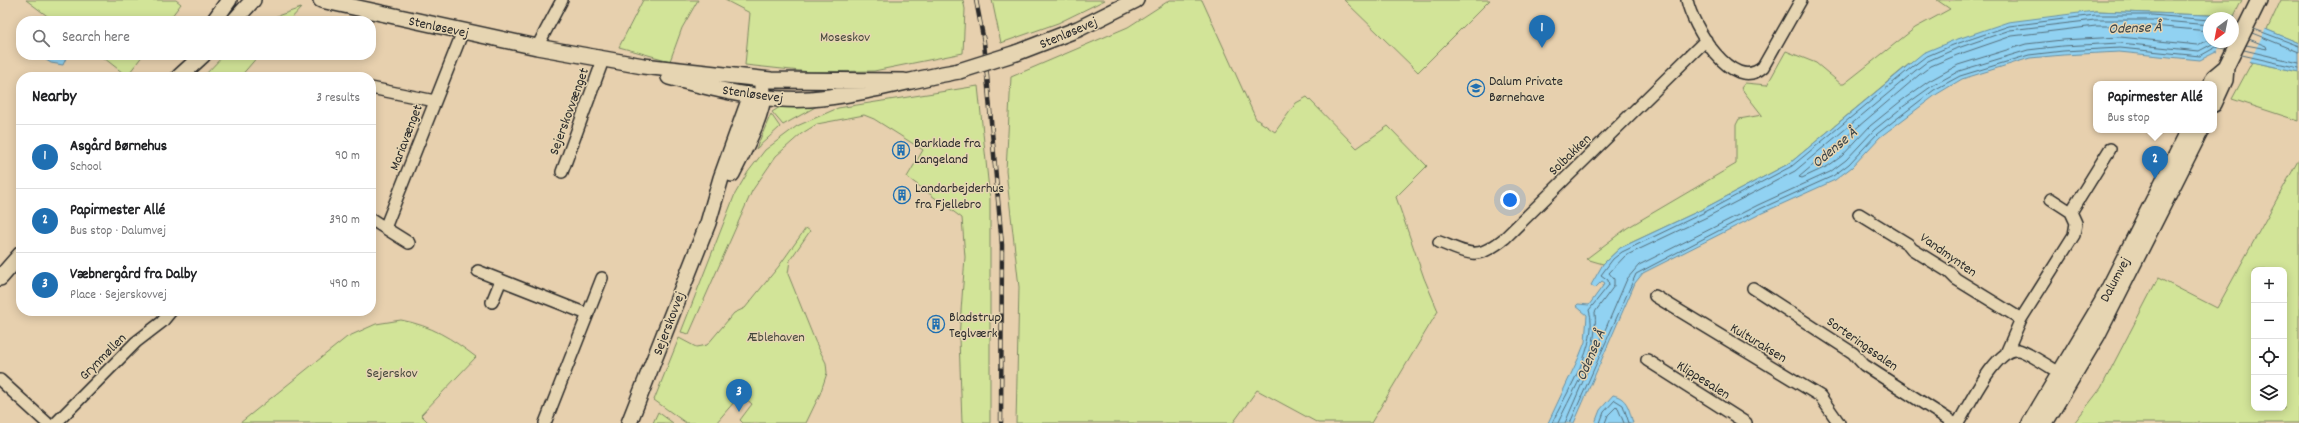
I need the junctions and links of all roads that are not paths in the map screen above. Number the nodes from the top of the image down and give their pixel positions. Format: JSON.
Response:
{"nodes":[{"id":1,"x":229,"y":0,"type":"edge"},
{"id":2,"x":240,"y":0,"type":"edge"},
{"id":3,"x":253,"y":0,"type":"edge"},
{"id":4,"x":321,"y":0,"type":"edge"},
{"id":5,"x":562,"y":0,"type":"edge"},
{"id":6,"x":1136,"y":0,"type":"edge"},
{"id":7,"x":1687,"y":0,"type":"edge"},
{"id":8,"x":1801,"y":0,"type":"edge"},
{"id":9,"x":342,"y":3,"type":"edge"},
{"id":10,"x":2258,"y":3,"type":"edge"},
{"id":11,"x":218,"y":16,"type":"edge"},
{"id":12,"x":227,"y":16,"type":"edge"},
{"id":13,"x":239,"y":16,"type":"edge"},
{"id":14,"x":463,"y":31,"type":"junction"},
{"id":15,"x":1706,"y":40,"type":"junction"},
{"id":16,"x":537,"y":47,"type":"junction"},
{"id":17,"x":184,"y":60,"type":"edge"},
{"id":18,"x":198,"y":60,"type":"edge"},
{"id":19,"x":603,"y":60,"type":"junction"},
{"id":20,"x":2226,"y":67,"type":"junction"},
{"id":21,"x":176,"y":72,"type":"edge"},
{"id":22,"x":184,"y":72,"type":"edge"},
{"id":23,"x":2212,"y":81,"type":"edge"},
{"id":24,"x":376,"y":89,"type":"edge"},
{"id":25,"x":758,"y":90,"type":"junction"},
{"id":26,"x":2217,"y":97,"type":"edge"},
{"id":27,"x":435,"y":101,"type":"junction"},
{"id":28,"x":2188,"y":133,"type":"edge"},
{"id":29,"x":2200,"y":133,"type":"edge"},
{"id":30,"x":2110,"y":149,"type":"dead end"},
{"id":31,"x":562,"y":172,"type":"dead end"},
{"id":32,"x":2051,"y":199,"type":"dead end"},
{"id":33,"x":2071,"y":212,"type":"junction"},
{"id":34,"x":1860,"y":214,"type":"dead end"},
{"id":35,"x":376,"y":222,"type":"edge"},
{"id":36,"x":385,"y":228,"type":"junction"},
{"id":37,"x":1439,"y":242,"type":"dead end"},
{"id":38,"x":410,"y":243,"type":"dead end"},
{"id":39,"x":16,"y":260,"type":"edge"},
{"id":40,"x":478,"y":271,"type":"dead end"},
{"id":41,"x":0,"y":278,"type":"edge"},
{"id":42,"x":602,"y":278,"type":"dead end"},
{"id":43,"x":501,"y":280,"type":"junction"},
{"id":44,"x":1753,"y":288,"type":"dead end"},
{"id":45,"x":1655,"y":296,"type":"dead end"},
{"id":46,"x":492,"y":302,"type":"dead end"},
{"id":47,"x":588,"y":314,"type":"junction"},
{"id":48,"x":166,"y":316,"type":"edge"},
{"id":49,"x":2021,"y":319,"type":"junction"},
{"id":50,"x":2007,"y":351,"type":"junction"},
{"id":51,"x":1647,"y":360,"type":"dead end"},
{"id":52,"x":2066,"y":377,"type":"junction"},
{"id":53,"x":0,"y":380,"type":"edge"},
{"id":54,"x":47,"y":423,"type":"edge"},
{"id":55,"x":56,"y":423,"type":"edge"},
{"id":56,"x":545,"y":423,"type":"edge"},
{"id":57,"x":629,"y":423,"type":"edge"},
{"id":58,"x":1746,"y":423,"type":"edge"},
{"id":59,"x":1838,"y":423,"type":"edge"},
{"id":60,"x":1954,"y":423,"type":"edge"},
{"id":61,"x":1958,"y":423,"type":"edge"},
{"id":62,"x":2030,"y":423,"type":"edge"},
{"id":63,"x":2045,"y":423,"type":"edge"}],
"edges":[{"from":1,"to":11,"type":"street"},
{"from":2,"to":12,"type":"street"},
{"from":3,"to":13,"type":"street"},
{"from":4,"to":9,"type":"street","name":"Stenløsevej"},
{"from":5,"to":16,"type":"street"},
{"from":6,"to":25,"type":"street","name":"Stenløsevej","bridge":true},
{"from":7,"to":15,"type":"street"},
{"from":8,"to":15,"type":"street"},
{"from":9,"to":14,"type":"street","name":"Stenløsevej"},
{"from":10,"to":20,"type":"street"},
{"from":14,"to":16,"type":"street","name":"Stenløsevej"},
{"from":14,"to":27,"type":"street","name":"Mariavænget"},
{"from":15,"to":37,"type":"street","name":"Solbakken"},
{"from":16,"to":19,"type":"street","name":"Stenløsevej"},
{"from":17,"to":21,"type":"street"},
{"from":18,"to":22,"type":"street"},
{"from":19,"to":25,"type":"street","name":"Stenløsevej"},
{"from":19,"to":31,"type":"street","name":"Sejerskovvænget"},
{"from":20,"to":23,"type":"street"},
{"from":20,"to":26,"type":"street"},
{"from":24,"to":27,"type":"street","name":"Mariavænget"},
{"from":25,"to":57,"type":"street","name":"Sejerskovvej"},
{"from":27,"to":36,"type":"street","name":"Mariavænget"},
{"from":28,"to":52,"type":"street","name":"Dalumvej"},
{"from":29,"to":52,"type":"street","name":"Dalumvej"},
{"from":30,"to":33,"type":"street"},
{"from":32,"to":33,"type":"street"},
{"from":33,"to":49,"type":"street"},
{"from":34,"to":49,"type":"street","name":"Vandmynten"},
{"from":35,"to":36,"type":"street"},
{"from":36,"to":38,"type":"street"},
{"from":39,"to":41,"type":"street"},
{"from":40,"to":43,"type":"street"},
{"from":42,"to":47,"type":"street"},
{"from":43,"to":46,"type":"street"},
{"from":43,"to":47,"type":"street"},
{"from":44,"to":60,"type":"street","name":"Sorteringssalen"},
{"from":45,"to":59,"type":"street","name":"Kulturaksen"},
{"from":47,"to":56,"type":"street"},
{"from":48,"to":55,"type":"street","name":"Grynmøllen"},
{"from":49,"to":50,"type":"street"},
{"from":50,"to":52,"type":"street"},
{"from":50,"to":61,"type":"street"},
{"from":51,"to":58,"type":"street","name":"Klippesalen"},
{"from":52,"to":62,"type":"street","name":"Dalumvej"},
{"from":52,"to":63,"type":"street","name":"Dalumvej"},
{"from":53,"to":54,"type":"street"}]}
